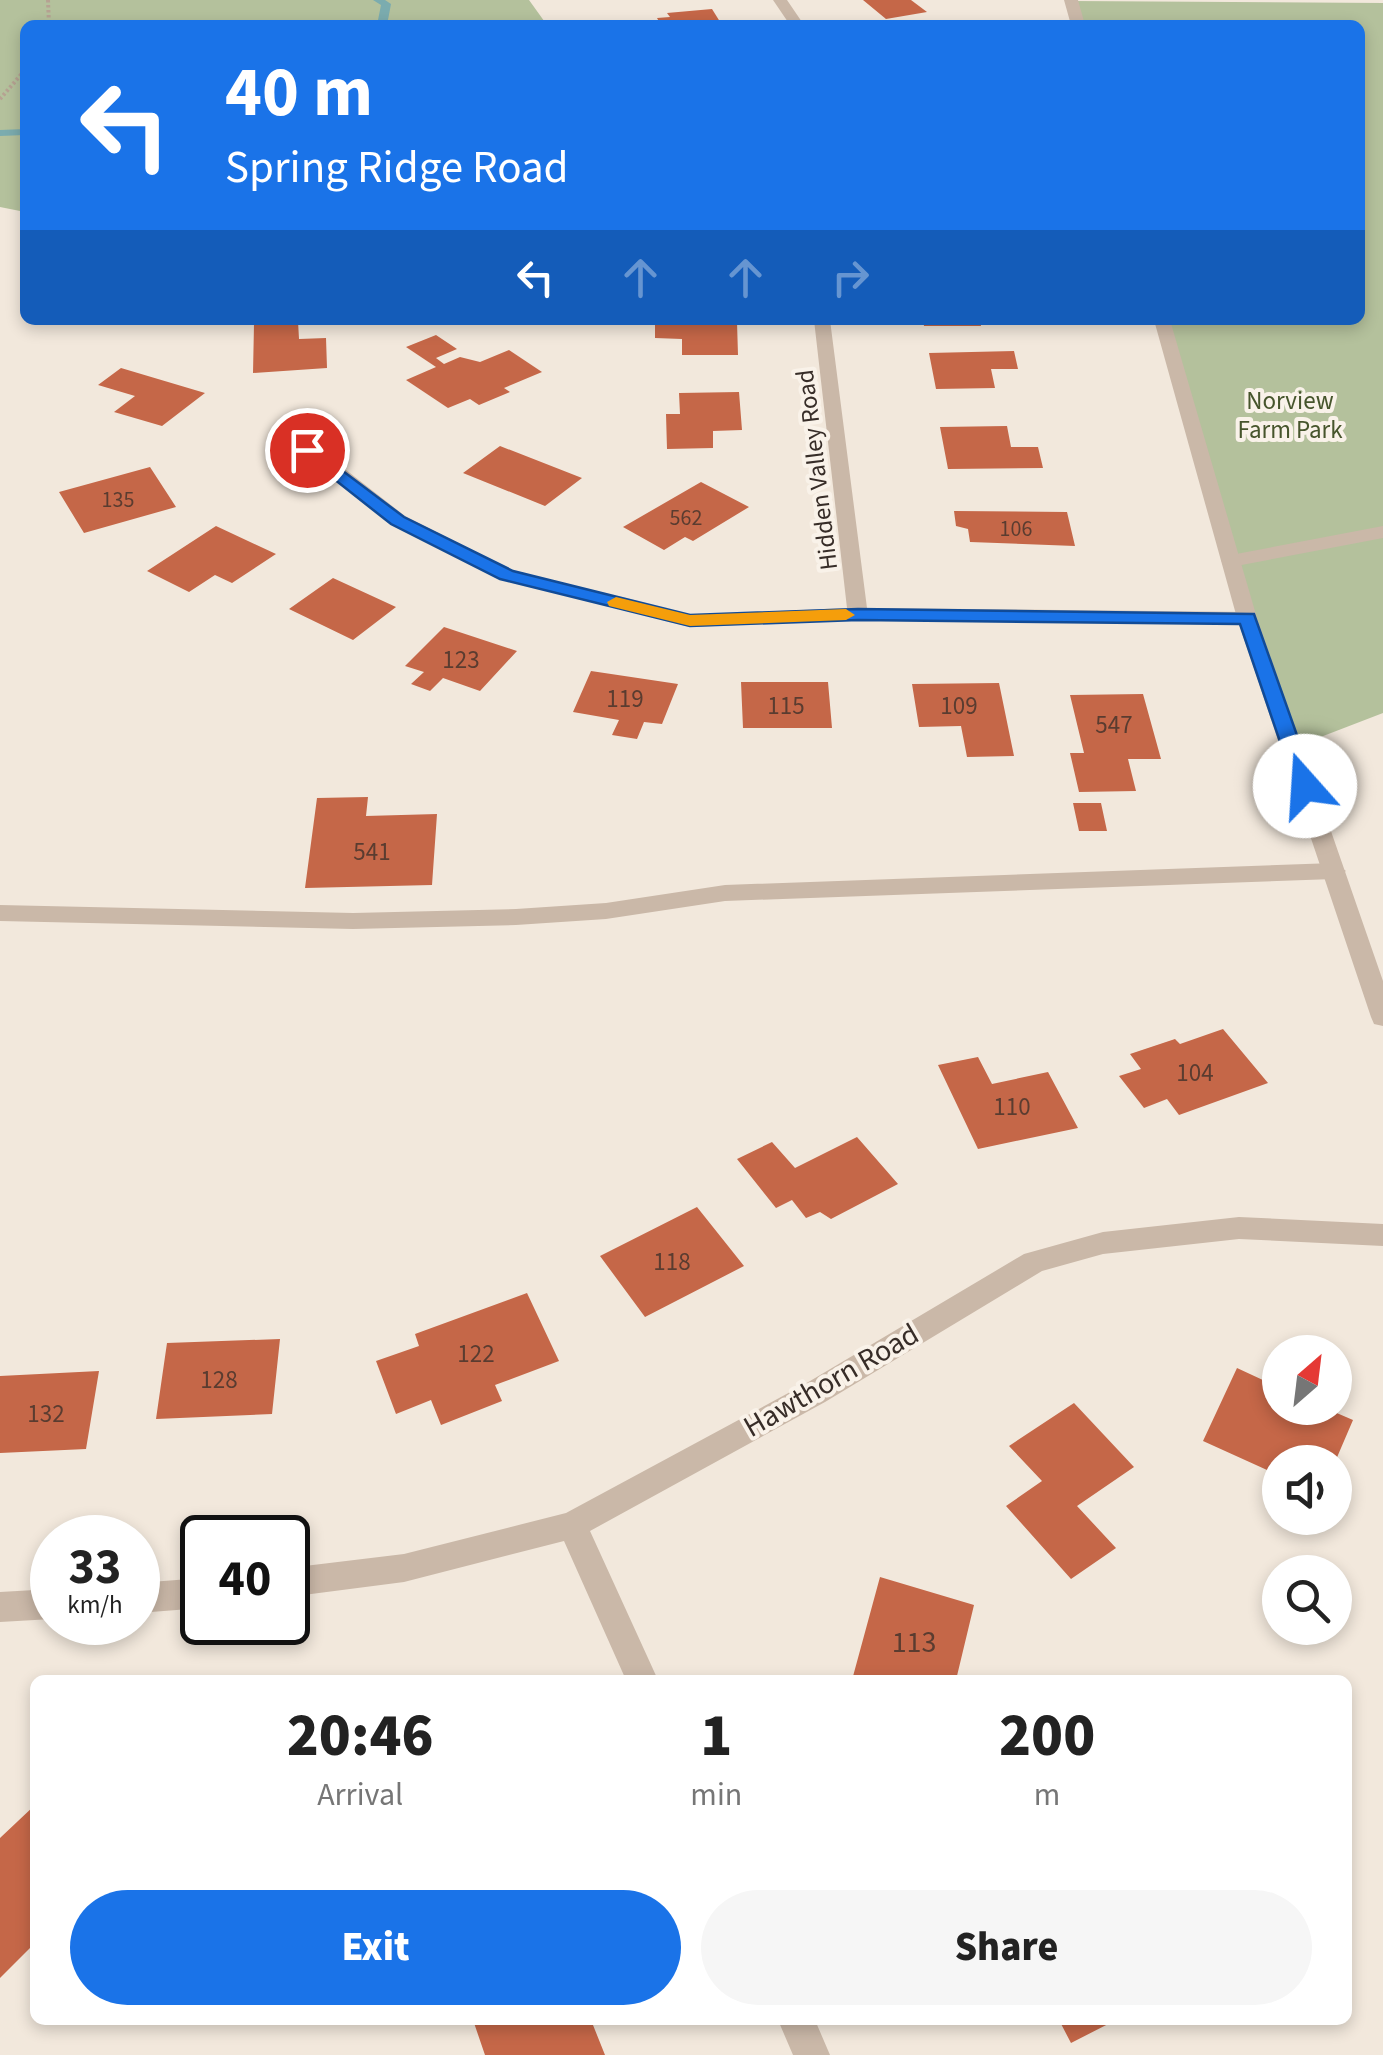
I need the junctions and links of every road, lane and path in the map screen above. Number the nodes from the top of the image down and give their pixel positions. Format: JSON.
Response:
{"nodes":[{"id":1,"x":20,"y":76,"type":"edge"},
{"id":2,"x":0,"y":98,"type":"edge"},
{"id":3,"x":823,"y":325,"type":"edge"},
{"id":4,"x":1163,"y":325,"type":"edge"},
{"id":5,"x":307,"y":450,"type":"dead end"},
{"id":6,"x":1383,"y":532,"type":"edge"},
{"id":7,"x":1231,"y":561,"type":"junction"},
{"id":8,"x":858,"y":614,"type":"junction"},
{"id":9,"x":1247,"y":618,"type":"junction"},
{"id":10,"x":1334,"y":871,"type":"junction"},
{"id":11,"x":0,"y":912,"type":"edge"},
{"id":12,"x":1383,"y":1017,"type":"edge"},
{"id":13,"x":1383,"y":1235,"type":"edge"},
{"id":14,"x":572,"y":1525,"type":"junction"},
{"id":15,"x":310,"y":1580,"type":"edge"},
{"id":16,"x":30,"y":1606,"type":"edge"},
{"id":17,"x":0,"y":1608,"type":"edge"},
{"id":18,"x":640,"y":1675,"type":"edge"},
{"id":19,"x":798,"y":2025,"type":"edge"},
{"id":20,"x":812,"y":2055,"type":"edge"}],
"edges":[{"from":1,"to":2,"type":"path"},
{"from":3,"to":8,"type":"street","name":"Hidden Valley Road"},
{"from":4,"to":7,"type":"street"},
{"from":5,"to":8,"type":"street"},
{"from":6,"to":7,"type":"street"},
{"from":7,"to":9,"type":"street"},
{"from":8,"to":9,"type":"street"},
{"from":9,"to":10,"type":"street"},
{"from":10,"to":11,"type":"street"},
{"from":10,"to":12,"type":"street"},
{"from":13,"to":14,"type":"street","name":"Hawthorn Road"},
{"from":14,"to":15,"type":"street","name":"Hawthorn Road"},
{"from":14,"to":18,"type":"street"},
{"from":16,"to":17,"type":"street"},
{"from":19,"to":20,"type":"street"}]}
